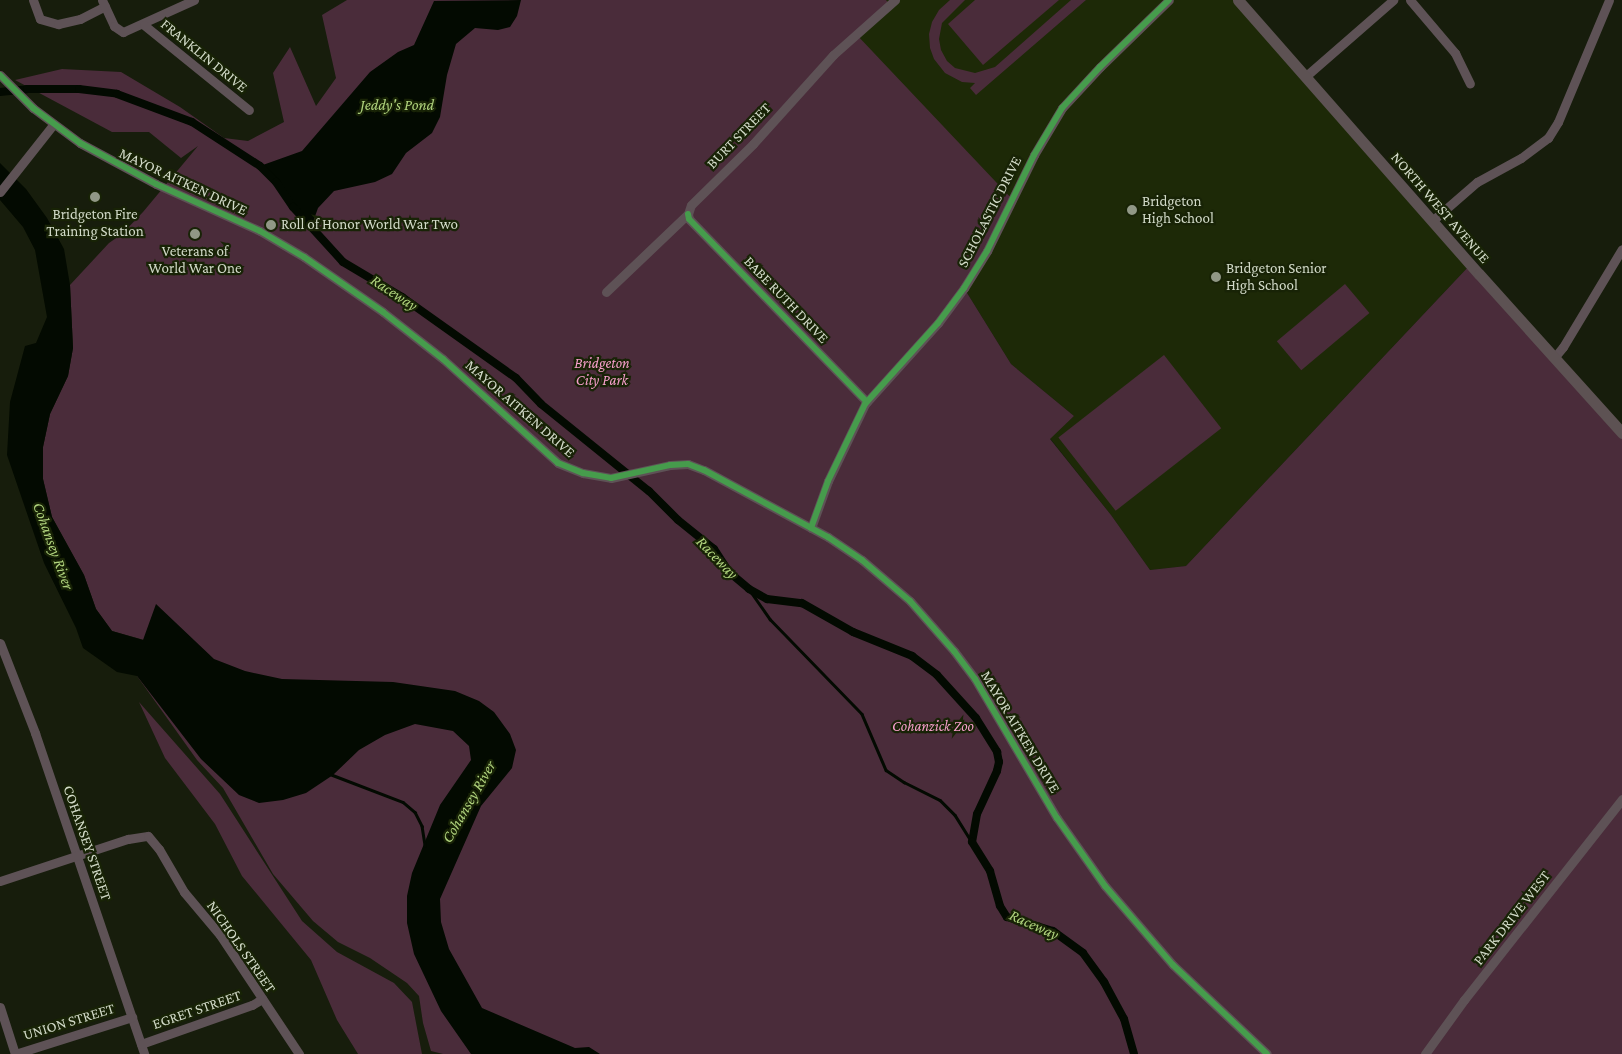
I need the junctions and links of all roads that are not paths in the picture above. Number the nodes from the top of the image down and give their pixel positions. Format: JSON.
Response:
{"nodes":[{"id":1,"x":33,"y":0,"type":"edge"},
{"id":2,"x":194,"y":0,"type":"edge"},
{"id":3,"x":895,"y":0,"type":"edge"},
{"id":4,"x":1169,"y":0,"type":"edge"},
{"id":5,"x":1238,"y":0,"type":"edge"},
{"id":6,"x":1394,"y":0,"type":"edge"},
{"id":7,"x":1410,"y":0,"type":"edge"},
{"id":8,"x":1608,"y":0,"type":"edge"},
{"id":9,"x":103,"y":3,"type":"edge"},
{"id":10,"x":144,"y":25,"type":"junction"},
{"id":11,"x":0,"y":75,"type":"edge"},
{"id":12,"x":1306,"y":76,"type":"junction"},
{"id":13,"x":1470,"y":84,"type":"dead end"},
{"id":14,"x":249,"y":110,"type":"dead end"},
{"id":15,"x":53,"y":125,"type":"junction"},
{"id":16,"x":0,"y":192,"type":"edge"},
{"id":17,"x":688,"y":214,"type":"junction"},
{"id":18,"x":1432,"y":221,"type":"junction"},
{"id":19,"x":1622,"y":249,"type":"edge"},
{"id":20,"x":606,"y":292,"type":"dead end"},
{"id":21,"x":1554,"y":358,"type":"junction"},
{"id":22,"x":867,"y":402,"type":"junction"},
{"id":23,"x":1622,"y":434,"type":"edge"},
{"id":24,"x":811,"y":528,"type":"junction"},
{"id":25,"x":0,"y":643,"type":"edge"},
{"id":26,"x":1622,"y":799,"type":"edge"},
{"id":27,"x":77,"y":856,"type":"junction"},
{"id":28,"x":0,"y":881,"type":"edge"},
{"id":29,"x":262,"y":999,"type":"junction"},
{"id":30,"x":0,"y":1007,"type":"edge"},
{"id":31,"x":132,"y":1018,"type":"junction"},
{"id":32,"x":141,"y":1044,"type":"junction"},
{"id":33,"x":15,"y":1054,"type":"edge"},
{"id":34,"x":144,"y":1054,"type":"edge"},
{"id":35,"x":299,"y":1054,"type":"edge"},
{"id":36,"x":1268,"y":1054,"type":"edge"},
{"id":37,"x":1425,"y":1054,"type":"edge"}],
"edges":[{"from":1,"to":9,"type":"street"},
{"from":2,"to":10,"type":"street"},
{"from":3,"to":17,"type":"street","name":"BURT STREET"},
{"from":4,"to":22,"type":"street","name":"SCHOLASTIC DRIVE"},
{"from":5,"to":12,"type":"main road","name":"NORTH WEST AVENUE"},
{"from":6,"to":12,"type":"street"},
{"from":7,"to":13,"type":"street"},
{"from":8,"to":18,"type":"street"},
{"from":9,"to":10,"type":"street","name":"FRANKLIN DRIVE"},
{"from":10,"to":14,"type":"street","name":"FRANKLIN DRIVE"},
{"from":11,"to":15,"type":"street","name":"MAYOR AITKEN DRIVE"},
{"from":12,"to":18,"type":"main road","name":"NORTH WEST AVENUE"},
{"from":15,"to":16,"type":"street"},
{"from":15,"to":24,"type":"street","name":"MAYOR AITKEN DRIVE"},
{"from":17,"to":20,"type":"street","name":"BURT STREET"},
{"from":17,"to":22,"type":"street","name":"BABE RUTH DRIVE"},
{"from":18,"to":21,"type":"main road","name":"NORTH WEST AVENUE"},
{"from":19,"to":21,"type":"street"},
{"from":21,"to":23,"type":"main road","name":"NORTH WEST AVENUE"},
{"from":22,"to":24,"type":"street","name":"SCHOLASTIC DRIVE"},
{"from":24,"to":36,"type":"street","name":"MAYOR AITKEN DRIVE"},
{"from":25,"to":27,"type":"street","name":"COHANSEY STREET"},
{"from":26,"to":37,"type":"street","name":"PARK DRIVE WEST"},
{"from":27,"to":28,"type":"street"},
{"from":27,"to":29,"type":"street","name":"NICHOLS STREET"},
{"from":27,"to":31,"type":"street","name":"COHANSEY STREET"},
{"from":29,"to":32,"type":"street","name":"EGRET STREET"},
{"from":29,"to":35,"type":"street","name":"NICHOLS STREET"},
{"from":30,"to":33,"type":"street"},
{"from":31,"to":32,"type":"street","name":"COHANSEY STREET"},
{"from":31,"to":33,"type":"street","name":"UNION STREET"},
{"from":32,"to":34,"type":"street","name":"COHANSEY STREET"}]}
